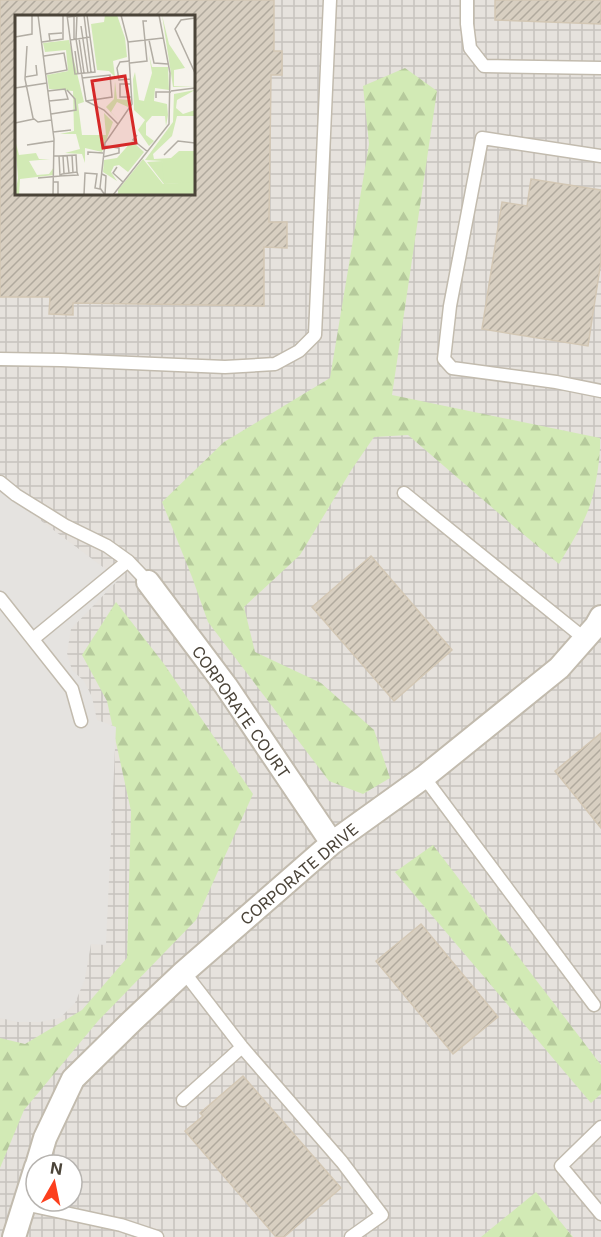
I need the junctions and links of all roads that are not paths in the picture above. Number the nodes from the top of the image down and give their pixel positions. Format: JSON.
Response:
{"nodes":[{"id":1,"x":330,"y":0,"type":"edge"},
{"id":2,"x":467,"y":0,"type":"edge"},
{"id":3,"x":601,"y":68,"type":"edge"},
{"id":4,"x":601,"y":156,"type":"edge"},
{"id":5,"x":0,"y":359,"type":"edge"},
{"id":6,"x":601,"y":391,"type":"edge"},
{"id":7,"x":0,"y":482,"type":"edge"},
{"id":8,"x":404,"y":493,"type":"dead end"},
{"id":9,"x":129,"y":561,"type":"junction"},
{"id":10,"x":148,"y":582,"type":"joint"},
{"id":11,"x":0,"y":598,"type":"edge"},
{"id":12,"x":601,"y":617,"type":"edge"},
{"id":13,"x":33,"y":639,"type":"junction"},
{"id":14,"x":585,"y":639,"type":"junction"},
{"id":15,"x":81,"y":722,"type":"dead end"},
{"id":16,"x":424,"y":777,"type":"junction"},
{"id":17,"x":332,"y":843,"type":"junction"},
{"id":18,"x":184,"y":972,"type":"junction"},
{"id":19,"x":594,"y":1005,"type":"dead end"},
{"id":20,"x":242,"y":1047,"type":"junction"},
{"id":21,"x":183,"y":1100,"type":"dead end"},
{"id":22,"x":601,"y":1127,"type":"edge"},
{"id":23,"x":40,"y":1153,"type":"edge"},
{"id":24,"x":24,"y":1204,"type":"edge"},
{"id":25,"x":64,"y":1213,"type":"edge"},
{"id":26,"x":601,"y":1214,"type":"edge"},
{"id":27,"x":14,"y":1237,"type":"edge"},
{"id":28,"x":157,"y":1237,"type":"edge"},
{"id":29,"x":351,"y":1237,"type":"edge"}],
"edges":[{"from":1,"to":5,"type":"lane"},
{"from":2,"to":3,"type":"lane"},
{"from":4,"to":6,"type":"lane"},
{"from":7,"to":9,"type":"lane"},
{"from":8,"to":14,"type":"lane"},
{"from":9,"to":10,"type":"lane"},
{"from":9,"to":13,"type":"lane"},
{"from":10,"to":17,"type":"street","name":"CORPORATE COURT"},
{"from":11,"to":13,"type":"lane"},
{"from":12,"to":14,"type":"street","name":"CORPORATE DRIVE"},
{"from":13,"to":15,"type":"lane"},
{"from":14,"to":16,"type":"street","name":"CORPORATE DRIVE"},
{"from":16,"to":17,"type":"street","name":"CORPORATE DRIVE"},
{"from":16,"to":19,"type":"lane"},
{"from":17,"to":18,"type":"street","name":"CORPORATE DRIVE"},
{"from":18,"to":20,"type":"lane"},
{"from":18,"to":23,"type":"street","name":"CORPORATE DRIVE"},
{"from":20,"to":21,"type":"lane"},
{"from":20,"to":29,"type":"lane"},
{"from":22,"to":26,"type":"lane"},
{"from":24,"to":27,"type":"street","name":"CORPORATE DRIVE"},
{"from":25,"to":28,"type":"lane"}]}
